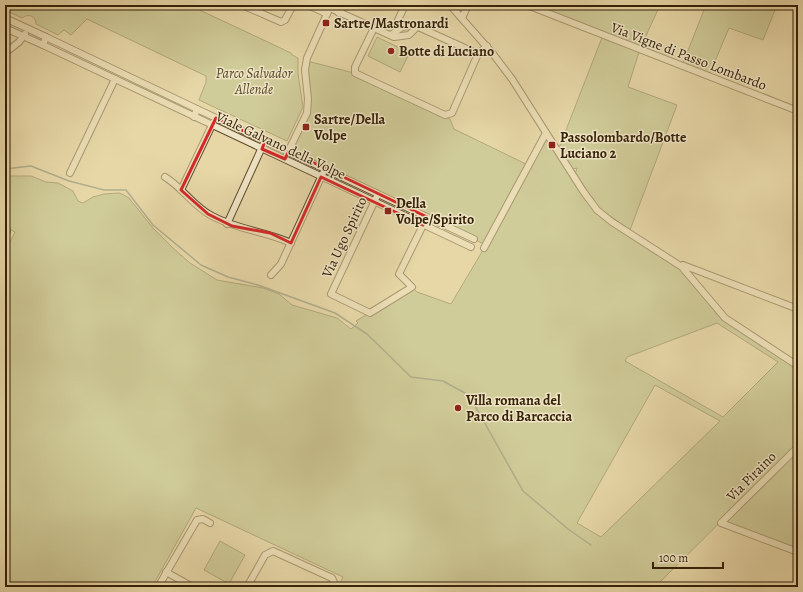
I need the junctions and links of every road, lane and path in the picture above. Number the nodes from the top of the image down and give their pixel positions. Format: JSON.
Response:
{"nodes":[{"id":1,"x":242,"y":5,"type":"edge"},
{"id":2,"x":293,"y":5,"type":"edge"},
{"id":3,"x":308,"y":5,"type":"edge"},
{"id":4,"x":343,"y":5,"type":"edge"},
{"id":5,"x":405,"y":5,"type":"edge"},
{"id":6,"x":450,"y":5,"type":"edge"},
{"id":7,"x":468,"y":5,"type":"edge"},
{"id":8,"x":527,"y":5,"type":"edge"},
{"id":9,"x":329,"y":9,"type":"edge"},
{"id":10,"x":340,"y":13,"type":"junction"},
{"id":11,"x":5,"y":18,"type":"edge"},
{"id":12,"x":462,"y":18,"type":"junction"},
{"id":13,"x":418,"y":26,"type":"junction"},
{"id":14,"x":5,"y":28,"type":"edge"},
{"id":15,"x":374,"y":28,"type":"junction"},
{"id":16,"x":399,"y":28,"type":"junction"},
{"id":17,"x":27,"y":29,"type":"junction"},
{"id":18,"x":24,"y":36,"type":"junction"},
{"id":19,"x":391,"y":36,"type":"junction"},
{"id":20,"x":46,"y":38,"type":"junction"},
{"id":21,"x":43,"y":45,"type":"junction"},
{"id":22,"x":487,"y":46,"type":"junction"},
{"id":23,"x":5,"y":53,"type":"edge"},
{"id":24,"x":478,"y":54,"type":"junction"},
{"id":25,"x":115,"y":79,"type":"junction"},
{"id":26,"x":197,"y":109,"type":"junction"},
{"id":27,"x":798,"y":111,"type":"edge"},
{"id":28,"x":194,"y":116,"type":"junction"},
{"id":29,"x":216,"y":118,"type":"junction"},
{"id":30,"x":212,"y":125,"type":"junction"},
{"id":31,"x":546,"y":133,"type":"junction"},
{"id":32,"x":265,"y":141,"type":"junction"},
{"id":33,"x":262,"y":149,"type":"junction"},
{"id":34,"x":289,"y":151,"type":"junction"},
{"id":35,"x":285,"y":159,"type":"junction"},
{"id":36,"x":325,"y":168,"type":"junction"},
{"id":37,"x":70,"y":173,"type":"dead end"},
{"id":38,"x":165,"y":177,"type":"dead end"},
{"id":39,"x":322,"y":177,"type":"junction"},
{"id":40,"x":181,"y":190,"type":"junction"},
{"id":41,"x":378,"y":194,"type":"junction"},
{"id":42,"x":374,"y":202,"type":"junction"},
{"id":43,"x":427,"y":217,"type":"junction"},
{"id":44,"x":227,"y":224,"type":"junction"},
{"id":45,"x":423,"y":226,"type":"junction"},
{"id":46,"x":474,"y":239,"type":"dead end"},
{"id":47,"x":291,"y":243,"type":"junction"},
{"id":48,"x":471,"y":247,"type":"dead end"},
{"id":49,"x":484,"y":248,"type":"dead end"},
{"id":50,"x":674,"y":261,"type":"junction"},
{"id":51,"x":271,"y":275,"type":"dead end"},
{"id":52,"x":798,"y":309,"type":"edge"},
{"id":53,"x":798,"y":366,"type":"edge"},
{"id":54,"x":798,"y":447,"type":"edge"},
{"id":55,"x":210,"y":523,"type":"dead end"},
{"id":56,"x":798,"y":552,"type":"edge"},
{"id":57,"x":166,"y":572,"type":"junction"},
{"id":58,"x":158,"y":587,"type":"edge"},
{"id":59,"x":192,"y":587,"type":"edge"},
{"id":60,"x":247,"y":587,"type":"edge"},
{"id":61,"x":332,"y":587,"type":"edge"}],
"edges":[{"from":1,"to":2,"type":"street"},
{"from":3,"to":9,"type":"street"},
{"from":4,"to":10,"type":"street"},
{"from":5,"to":16,"type":"street"},
{"from":6,"to":12,"type":"street"},
{"from":7,"to":12,"type":"street"},
{"from":8,"to":27,"type":"street","name":"Via Vigne di Passo Lombardo"},
{"from":9,"to":10,"type":"street"},
{"from":9,"to":34,"type":"street"},
{"from":10,"to":15,"type":"street"},
{"from":11,"to":17,"type":"street","name":"Viale Galvano della Volpe"},
{"from":12,"to":22,"type":"street"},
{"from":13,"to":16,"type":"street"},
{"from":13,"to":19,"type":"street"},
{"from":13,"to":24,"type":"street"},
{"from":14,"to":18,"type":"street","name":"Viale Galvano della Volpe"},
{"from":15,"to":19,"type":"street"},
{"from":15,"to":24,"type":"street"},
{"from":16,"to":19,"type":"street"},
{"from":17,"to":18,"type":"street"},
{"from":17,"to":20,"type":"street","name":"Viale Galvano della Volpe"},
{"from":18,"to":21,"type":"street","name":"Viale Galvano della Volpe"},
{"from":18,"to":23,"type":"street"},
{"from":20,"to":21,"type":"street"},
{"from":20,"to":26,"type":"street","name":"Viale Galvano della Volpe"},
{"from":21,"to":25,"type":"street","name":"Viale Galvano della Volpe"},
{"from":22,"to":24,"type":"street"},
{"from":22,"to":31,"type":"street"},
{"from":25,"to":28,"type":"street","name":"Viale Galvano della Volpe"},
{"from":25,"to":37,"type":"street"},
{"from":26,"to":28,"type":"street","name":"Viale Galvano della Volpe"},
{"from":26,"to":29,"type":"street","name":"Viale Galvano della Volpe"},
{"from":28,"to":30,"type":"street","name":"Viale Galvano della Volpe"},
{"from":29,"to":30,"type":"street"},
{"from":29,"to":32,"type":"street","name":"Viale Galvano della Volpe"},
{"from":30,"to":33,"type":"street","name":"Viale Galvano della Volpe"},
{"from":30,"to":40,"type":"street"},
{"from":31,"to":49,"type":"street"},
{"from":31,"to":50,"type":"street"},
{"from":32,"to":33,"type":"street"},
{"from":32,"to":34,"type":"street","name":"Viale Galvano della Volpe"},
{"from":33,"to":35,"type":"street","name":"Viale Galvano della Volpe"},
{"from":33,"to":44,"type":"street"},
{"from":34,"to":35,"type":"street"},
{"from":34,"to":36,"type":"street","name":"Viale Galvano della Volpe"},
{"from":35,"to":39,"type":"street","name":"Viale Galvano della Volpe"},
{"from":36,"to":39,"type":"street"},
{"from":36,"to":41,"type":"street","name":"Viale Galvano della Volpe"},
{"from":38,"to":40,"type":"street"},
{"from":39,"to":42,"type":"street","name":"Viale Galvano della Volpe"},
{"from":39,"to":47,"type":"street"},
{"from":40,"to":44,"type":"street"},
{"from":41,"to":42,"type":"street","name":"Via Ugo Spirito"},
{"from":41,"to":43,"type":"street","name":"Viale Galvano della Volpe"},
{"from":42,"to":45,"type":"street","name":"Viale Galvano della Volpe"},
{"from":42,"to":45,"type":"street","name":"Via Ugo Spirito"},
{"from":43,"to":45,"type":"street"},
{"from":43,"to":46,"type":"street","name":"Viale Galvano della Volpe"},
{"from":44,"to":47,"type":"street"},
{"from":45,"to":48,"type":"street","name":"Viale Galvano della Volpe"},
{"from":47,"to":51,"type":"street"},
{"from":50,"to":52,"type":"street"},
{"from":50,"to":53,"type":"street"},
{"from":54,"to":56,"type":"street","name":"Via Piraino"},
{"from":55,"to":57,"type":"street"},
{"from":57,"to":58,"type":"street"},
{"from":57,"to":59,"type":"street"},
{"from":60,"to":61,"type":"street"}]}
